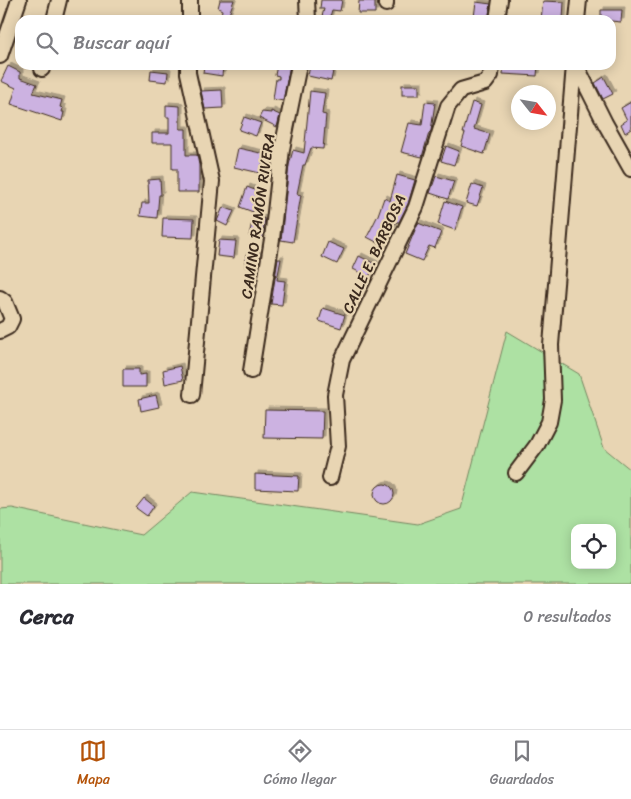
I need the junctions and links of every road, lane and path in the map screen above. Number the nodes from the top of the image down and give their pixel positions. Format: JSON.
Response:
{"nodes":[{"id":1,"x":19,"y":0,"type":"edge"},
{"id":2,"x":60,"y":0,"type":"edge"},
{"id":3,"x":190,"y":0,"type":"edge"},
{"id":4,"x":307,"y":0,"type":"edge"},
{"id":5,"x":500,"y":0,"type":"edge"},
{"id":6,"x":579,"y":0,"type":"edge"},
{"id":7,"x":56,"y":15,"type":"edge"},
{"id":8,"x":190,"y":15,"type":"edge"},
{"id":9,"x":308,"y":15,"type":"edge"},
{"id":10,"x":498,"y":15,"type":"edge"},
{"id":11,"x":578,"y":15,"type":"edge"},
{"id":12,"x":0,"y":56,"type":"edge"},
{"id":13,"x":188,"y":70,"type":"edge"},
{"id":14,"x":298,"y":70,"type":"edge"},
{"id":15,"x":492,"y":70,"type":"edge"},
{"id":16,"x":575,"y":70,"type":"edge"},
{"id":17,"x":578,"y":70,"type":"edge"},
{"id":18,"x":631,"y":169,"type":"edge"},
{"id":19,"x":0,"y":298,"type":"edge"},
{"id":20,"x":0,"y":331,"type":"edge"},
{"id":21,"x":251,"y":372,"type":"dead end"},
{"id":22,"x":192,"y":395,"type":"dead end"},
{"id":23,"x":516,"y":473,"type":"dead end"},
{"id":24,"x":330,"y":478,"type":"dead end"}],
"edges":[{"from":1,"to":12,"type":"street"},
{"from":2,"to":7,"type":"street"},
{"from":3,"to":8,"type":"street"},
{"from":4,"to":9,"type":"street"},
{"from":5,"to":10,"type":"street"},
{"from":6,"to":11,"type":"street"},
{"from":13,"to":22,"type":"street"},
{"from":14,"to":21,"type":"street","name":"CAMINO RAMÓN RIVERA"},
{"from":15,"to":24,"type":"street","name":"CALLE E. BARBOSA"},
{"from":16,"to":23,"type":"street"},
{"from":17,"to":18,"type":"street"},
{"from":19,"to":20,"type":"street"}]}
